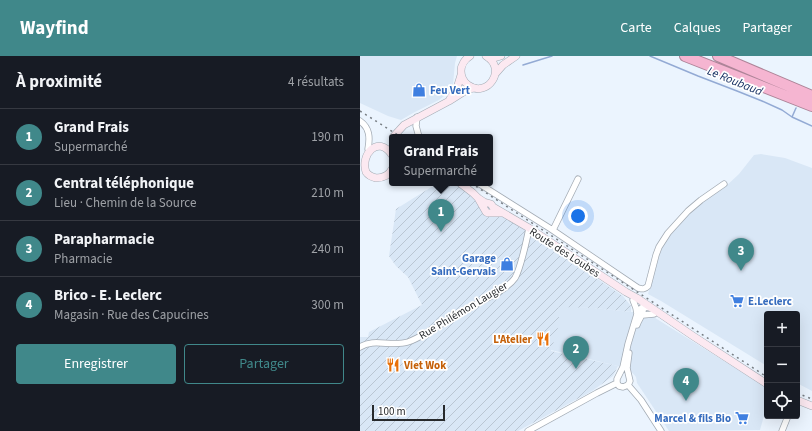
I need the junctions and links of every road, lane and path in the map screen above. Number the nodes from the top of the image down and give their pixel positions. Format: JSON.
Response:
{"nodes":[{"id":1,"x":470,"y":56,"type":"edge"},
{"id":2,"x":501,"y":56,"type":"edge"},
{"id":3,"x":516,"y":56,"type":"edge"},
{"id":4,"x":686,"y":56,"type":"edge"},
{"id":5,"x":695,"y":56,"type":"edge"},
{"id":6,"x":718,"y":56,"type":"edge"},
{"id":7,"x":725,"y":56,"type":"edge"},
{"id":8,"x":488,"y":57,"type":"edge"},
{"id":9,"x":496,"y":73,"type":"junction"},
{"id":10,"x":461,"y":76,"type":"junction"},
{"id":11,"x":771,"y":79,"type":"junction"},
{"id":12,"x":475,"y":88,"type":"junction"},
{"id":13,"x":449,"y":101,"type":"junction"},
{"id":14,"x":810,"y":102,"type":"edge"},
{"id":15,"x":418,"y":117,"type":"junction"},
{"id":16,"x":360,"y":121,"type":"edge"},
{"id":17,"x":396,"y":134,"type":"edge"},
{"id":18,"x":418,"y":134,"type":"edge"},
{"id":19,"x":370,"y":140,"type":"junction"},
{"id":20,"x":389,"y":140,"type":"edge"},
{"id":21,"x":379,"y":146,"type":"junction"},
{"id":22,"x":389,"y":152,"type":"edge"},
{"id":23,"x":364,"y":153,"type":"edge"},
{"id":24,"x":361,"y":166,"type":"edge"},
{"id":25,"x":389,"y":173,"type":"edge"},
{"id":26,"x":578,"y":179,"type":"dead end"},
{"id":27,"x":724,"y":184,"type":"dead end"},
{"id":28,"x":464,"y":186,"type":"edge"},
{"id":29,"x":483,"y":186,"type":"edge"},
{"id":30,"x":529,"y":228,"type":"junction"},
{"id":31,"x":553,"y":230,"type":"junction"},
{"id":32,"x":626,"y":292,"type":"junction"},
{"id":33,"x":645,"y":310,"type":"junction"},
{"id":34,"x":360,"y":347,"type":"edge"},
{"id":35,"x":618,"y":375,"type":"junction"},
{"id":36,"x":629,"y":377,"type":"junction"},
{"id":37,"x":617,"y":383,"type":"junction"},
{"id":38,"x":765,"y":383,"type":"edge"},
{"id":39,"x":628,"y":385,"type":"junction"},
{"id":40,"x":800,"y":401,"type":"edge"},
{"id":41,"x":812,"y":406,"type":"edge"},
{"id":42,"x":787,"y":419,"type":"edge"},
{"id":43,"x":528,"y":431,"type":"edge"},
{"id":44,"x":661,"y":431,"type":"edge"},
{"id":45,"x":782,"y":431,"type":"edge"}],
"edges":[{"from":1,"to":10,"type":"main road"},
{"from":2,"to":8,"type":"main road"},
{"from":3,"to":9,"type":"main road"},
{"from":4,"to":14,"type":"highway"},
{"from":5,"to":14,"type":"highway"},
{"from":6,"to":11,"type":"highway"},
{"from":7,"to":11,"type":"highway"},
{"from":8,"to":9,"type":"main road"},
{"from":9,"to":12,"type":"main road"},
{"from":10,"to":12,"type":"main road"},
{"from":10,"to":13,"type":"main road"},
{"from":11,"to":14,"type":"highway"},
{"from":12,"to":13,"type":"main road"},
{"from":13,"to":15,"type":"main road"},
{"from":15,"to":17,"type":"main road"},
{"from":15,"to":18,"type":"street"},
{"from":16,"to":19,"type":"street"},
{"from":19,"to":21,"type":"street"},
{"from":19,"to":23,"type":"street"},
{"from":20,"to":21,"type":"main road"},
{"from":21,"to":22,"type":"main road"},
{"from":21,"to":23,"type":"main road"},
{"from":23,"to":24,"type":"main road"},
{"from":24,"to":25,"type":"main road"},
{"from":26,"to":31,"type":"street"},
{"from":27,"to":31,"type":"street"},
{"from":28,"to":30,"type":"main road","name":"Route des Loubes"},
{"from":29,"to":31,"type":"street"},
{"from":30,"to":32,"type":"main road","name":"Route des Loubes"},
{"from":30,"to":34,"type":"street","name":"Rue Philémon Laugier"},
{"from":32,"to":33,"type":"main road","name":"Route des Loubes"},
{"from":32,"to":33,"type":"main road","name":"Route des Loubes"},
{"from":33,"to":35,"type":"street"},
{"from":33,"to":36,"type":"street"},
{"from":33,"to":38,"type":"main road","name":"Route des Loubes"},
{"from":35,"to":36,"type":"street"},
{"from":35,"to":37,"type":"street"},
{"from":36,"to":39,"type":"street"},
{"from":37,"to":39,"type":"street"},
{"from":37,"to":43,"type":"street"},
{"from":39,"to":44,"type":"street"},
{"from":40,"to":41,"type":"main road"},
{"from":42,"to":45,"type":"street"}]}
